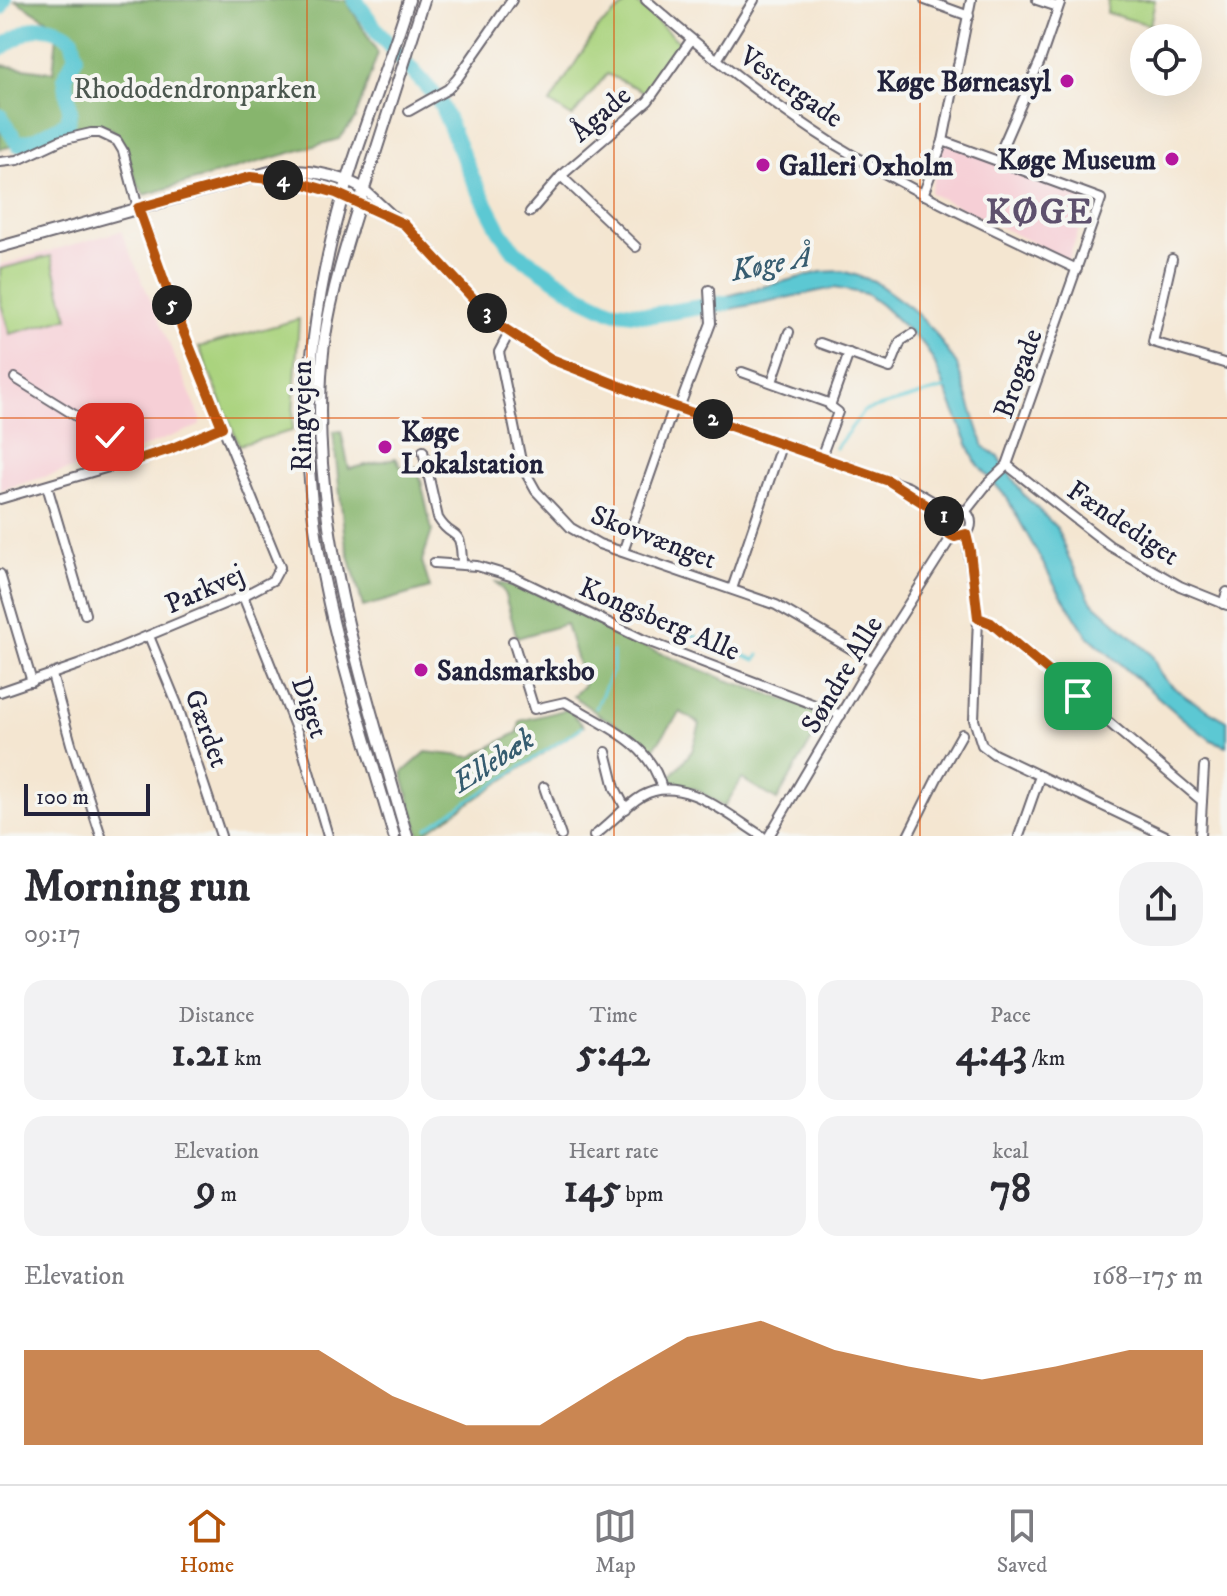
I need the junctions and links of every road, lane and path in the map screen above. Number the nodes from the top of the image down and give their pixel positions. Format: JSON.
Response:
{"nodes":[{"id":1,"x":409,"y":0,"type":"edge"},
{"id":2,"x":424,"y":0,"type":"edge"},
{"id":3,"x":512,"y":0,"type":"edge"},
{"id":4,"x":646,"y":0,"type":"edge"},
{"id":5,"x":754,"y":0,"type":"edge"},
{"id":6,"x":925,"y":0,"type":"edge"},
{"id":7,"x":971,"y":0,"type":"edge"},
{"id":8,"x":1037,"y":0,"type":"edge"},
{"id":9,"x":1060,"y":3,"type":"edge"},
{"id":10,"x":969,"y":16,"type":"junction"},
{"id":11,"x":691,"y":40,"type":"junction"},
{"id":12,"x":717,"y":60,"type":"junction"},
{"id":13,"x":409,"y":111,"type":"dead end"},
{"id":14,"x":943,"y":141,"type":"junction"},
{"id":15,"x":1001,"y":150,"type":"dead end"},
{"id":16,"x":0,"y":162,"type":"edge"},
{"id":17,"x":561,"y":176,"type":"junction"},
{"id":18,"x":250,"y":177,"type":"junction"},
{"id":19,"x":349,"y":181,"type":"junction"},
{"id":20,"x":364,"y":189,"type":"junction"},
{"id":21,"x":923,"y":195,"type":"junction"},
{"id":22,"x":344,"y":196,"type":"junction"},
{"id":23,"x":359,"y":204,"type":"junction"},
{"id":24,"x":138,"y":208,"type":"junction"},
{"id":25,"x":530,"y":212,"type":"dead end"},
{"id":26,"x":404,"y":224,"type":"junction"},
{"id":27,"x":0,"y":247,"type":"edge"},
{"id":28,"x":636,"y":247,"type":"dead end"},
{"id":29,"x":1172,"y":259,"type":"dead end"},
{"id":30,"x":1077,"y":269,"type":"junction"},
{"id":31,"x":709,"y":290,"type":"dead end"},
{"id":32,"x":789,"y":332,"type":"dead end"},
{"id":33,"x":509,"y":333,"type":"junction"},
{"id":34,"x":912,"y":334,"type":"dead end"},
{"id":35,"x":820,"y":343,"type":"dead end"},
{"id":36,"x":849,"y":353,"type":"junction"},
{"id":37,"x":1227,"y":364,"type":"edge"},
{"id":38,"x":742,"y":372,"type":"dead end"},
{"id":39,"x":15,"y":378,"type":"dead end"},
{"id":40,"x":772,"y":382,"type":"junction"},
{"id":41,"x":831,"y":404,"type":"junction"},
{"id":42,"x":676,"y":407,"type":"junction"},
{"id":43,"x":222,"y":427,"type":"junction"},
{"id":44,"x":782,"y":443,"type":"junction"},
{"id":45,"x":423,"y":451,"type":"dead end"},
{"id":46,"x":821,"y":457,"type":"junction"},
{"id":47,"x":121,"y":465,"type":"junction"},
{"id":48,"x":1007,"y":465,"type":"junction"},
{"id":49,"x":47,"y":486,"type":"junction"},
{"id":50,"x":0,"y":499,"type":"edge"},
{"id":51,"x":965,"y":512,"type":"junction"},
{"id":52,"x":947,"y":514,"type":"junction"},
{"id":53,"x":966,"y":534,"type":"junction"},
{"id":54,"x":952,"y":536,"type":"junction"},
{"id":55,"x":623,"y":552,"type":"junction"},
{"id":56,"x":434,"y":563,"type":"dead end"},
{"id":57,"x":462,"y":563,"type":"junction"},
{"id":58,"x":0,"y":574,"type":"edge"},
{"id":59,"x":732,"y":589,"type":"junction"},
{"id":60,"x":1227,"y":592,"type":"edge"},
{"id":61,"x":243,"y":596,"type":"junction"},
{"id":62,"x":1225,"y":604,"type":"edge"},
{"id":63,"x":85,"y":614,"type":"dead end"},
{"id":64,"x":978,"y":618,"type":"junction"},
{"id":65,"x":149,"y":636,"type":"junction"},
{"id":66,"x":513,"y":641,"type":"dead end"},
{"id":67,"x":872,"y":661,"type":"junction"},
{"id":68,"x":52,"y":675,"type":"junction"},
{"id":69,"x":32,"y":682,"type":"junction"},
{"id":70,"x":0,"y":692,"type":"edge"},
{"id":71,"x":841,"y":715,"type":"junction"},
{"id":72,"x":962,"y":734,"type":"dead end"},
{"id":73,"x":606,"y":752,"type":"dead end"},
{"id":74,"x":1204,"y":767,"type":"dead end"},
{"id":75,"x":1040,"y":776,"type":"junction"},
{"id":76,"x":544,"y":787,"type":"dead end"},
{"id":77,"x":662,"y":789,"type":"junction"},
{"id":78,"x":1202,"y":801,"type":"junction"},
{"id":79,"x":626,"y":809,"type":"junction"},
{"id":80,"x":1146,"y":832,"type":"edge"},
{"id":81,"x":101,"y":836,"type":"edge"},
{"id":82,"x":221,"y":836,"type":"edge"},
{"id":83,"x":328,"y":836,"type":"edge"},
{"id":84,"x":394,"y":836,"type":"edge"},
{"id":85,"x":407,"y":836,"type":"edge"},
{"id":86,"x":561,"y":836,"type":"edge"},
{"id":87,"x":594,"y":836,"type":"edge"},
{"id":88,"x":762,"y":836,"type":"edge"},
{"id":89,"x":769,"y":836,"type":"edge"},
{"id":90,"x":908,"y":836,"type":"edge"},
{"id":91,"x":1019,"y":836,"type":"edge"},
{"id":92,"x":1166,"y":836,"type":"edge"},
{"id":93,"x":1200,"y":836,"type":"edge"}],
"edges":[{"from":1,"to":19,"type":"main road","name":"Ringvejen"},
{"from":2,"to":20,"type":"main road","name":"Ringvejen"},
{"from":3,"to":13,"type":"street"},
{"from":4,"to":11,"type":"street","name":"Vestergade"},
{"from":5,"to":12,"type":"street"},
{"from":6,"to":10,"type":"street"},
{"from":7,"to":10,"type":"street"},
{"from":8,"to":9,"type":"street"},
{"from":9,"to":15,"type":"street"},
{"from":10,"to":14,"type":"street"},
{"from":11,"to":12,"type":"street","name":"Vestergade"},
{"from":11,"to":17,"type":"street","name":"Ågade"},
{"from":12,"to":21,"type":"street","name":"Vestergade"},
{"from":14,"to":21,"type":"street"},
{"from":14,"to":30,"type":"street","name":"Brogade"},
{"from":16,"to":24,"type":"street","name":"Parkvej"},
{"from":17,"to":25,"type":"street","name":"Ågade"},
{"from":17,"to":28,"type":"street"},
{"from":18,"to":19,"type":"main road"},
{"from":18,"to":22,"type":"main road"},
{"from":18,"to":24,"type":"main road"},
{"from":19,"to":20,"type":"main road"},
{"from":19,"to":22,"type":"main road","name":"Ringvejen"},
{"from":20,"to":23,"type":"main road","name":"Ringvejen"},
{"from":20,"to":26,"type":"street"},
{"from":21,"to":30,"type":"street","name":"Vestergade"},
{"from":22,"to":23,"type":"main road"},
{"from":22,"to":84,"type":"main road","name":"Ringvejen"},
{"from":23,"to":26,"type":"street"},
{"from":23,"to":85,"type":"main road","name":"Ringvejen"},
{"from":24,"to":27,"type":"main road"},
{"from":24,"to":43,"type":"street","name":"Parkvej"},
{"from":26,"to":33,"type":"street"},
{"from":29,"to":37,"type":"street"},
{"from":30,"to":48,"type":"street","name":"Brogade"},
{"from":31,"to":42,"type":"street"},
{"from":32,"to":40,"type":"street"},
{"from":33,"to":42,"type":"street"},
{"from":33,"to":55,"type":"street","name":"Skovvænget"},
{"from":34,"to":36,"type":"street"},
{"from":35,"to":36,"type":"street"},
{"from":36,"to":41,"type":"street"},
{"from":38,"to":40,"type":"street"},
{"from":39,"to":47,"type":"street"},
{"from":40,"to":41,"type":"street"},
{"from":41,"to":46,"type":"street"},
{"from":42,"to":44,"type":"street"},
{"from":42,"to":55,"type":"street"},
{"from":43,"to":47,"type":"street"},
{"from":43,"to":61,"type":"street","name":"Parkvej"},
{"from":44,"to":46,"type":"street"},
{"from":44,"to":59,"type":"street"},
{"from":45,"to":57,"type":"street"},
{"from":46,"to":52,"type":"street"},
{"from":47,"to":49,"type":"street"},
{"from":48,"to":51,"type":"street","name":"Brogade"},
{"from":48,"to":62,"type":"street","name":"Fændediget"},
{"from":49,"to":50,"type":"street"},
{"from":49,"to":63,"type":"street"},
{"from":51,"to":52,"type":"street"},
{"from":51,"to":53,"type":"street"},
{"from":52,"to":54,"type":"street"},
{"from":53,"to":54,"type":"street"},
{"from":53,"to":64,"type":"street"},
{"from":54,"to":67,"type":"street","name":"Søndre Alle"},
{"from":55,"to":59,"type":"street","name":"Skovvænget"},
{"from":56,"to":57,"type":"street","name":"Kongsberg Alle"},
{"from":57,"to":71,"type":"street","name":"Kongsberg Alle"},
{"from":58,"to":69,"type":"street"},
{"from":59,"to":67,"type":"street","name":"Skovvænget"},
{"from":60,"to":62,"type":"street"},
{"from":61,"to":65,"type":"street","name":"Parkvej"},
{"from":61,"to":83,"type":"street","name":"Diget"},
{"from":64,"to":75,"type":"street"},
{"from":64,"to":78,"type":"street"},
{"from":65,"to":68,"type":"street","name":"Parkvej"},
{"from":65,"to":82,"type":"street","name":"Gærdet"},
{"from":66,"to":77,"type":"street"},
{"from":67,"to":71,"type":"street","name":"Søndre Alle"},
{"from":68,"to":69,"type":"street","name":"Parkvej"},
{"from":68,"to":81,"type":"street"},
{"from":69,"to":70,"type":"street","name":"Parkvej"},
{"from":71,"to":89,"type":"street","name":"Søndre Alle"},
{"from":72,"to":90,"type":"street"},
{"from":73,"to":79,"type":"street"},
{"from":74,"to":78,"type":"street"},
{"from":75,"to":80,"type":"street"},
{"from":75,"to":91,"type":"street"},
{"from":76,"to":86,"type":"street"},
{"from":77,"to":79,"type":"street"},
{"from":77,"to":88,"type":"street"},
{"from":78,"to":93,"type":"street"},
{"from":79,"to":87,"type":"street"},
{"from":80,"to":92,"type":"street"}]}
